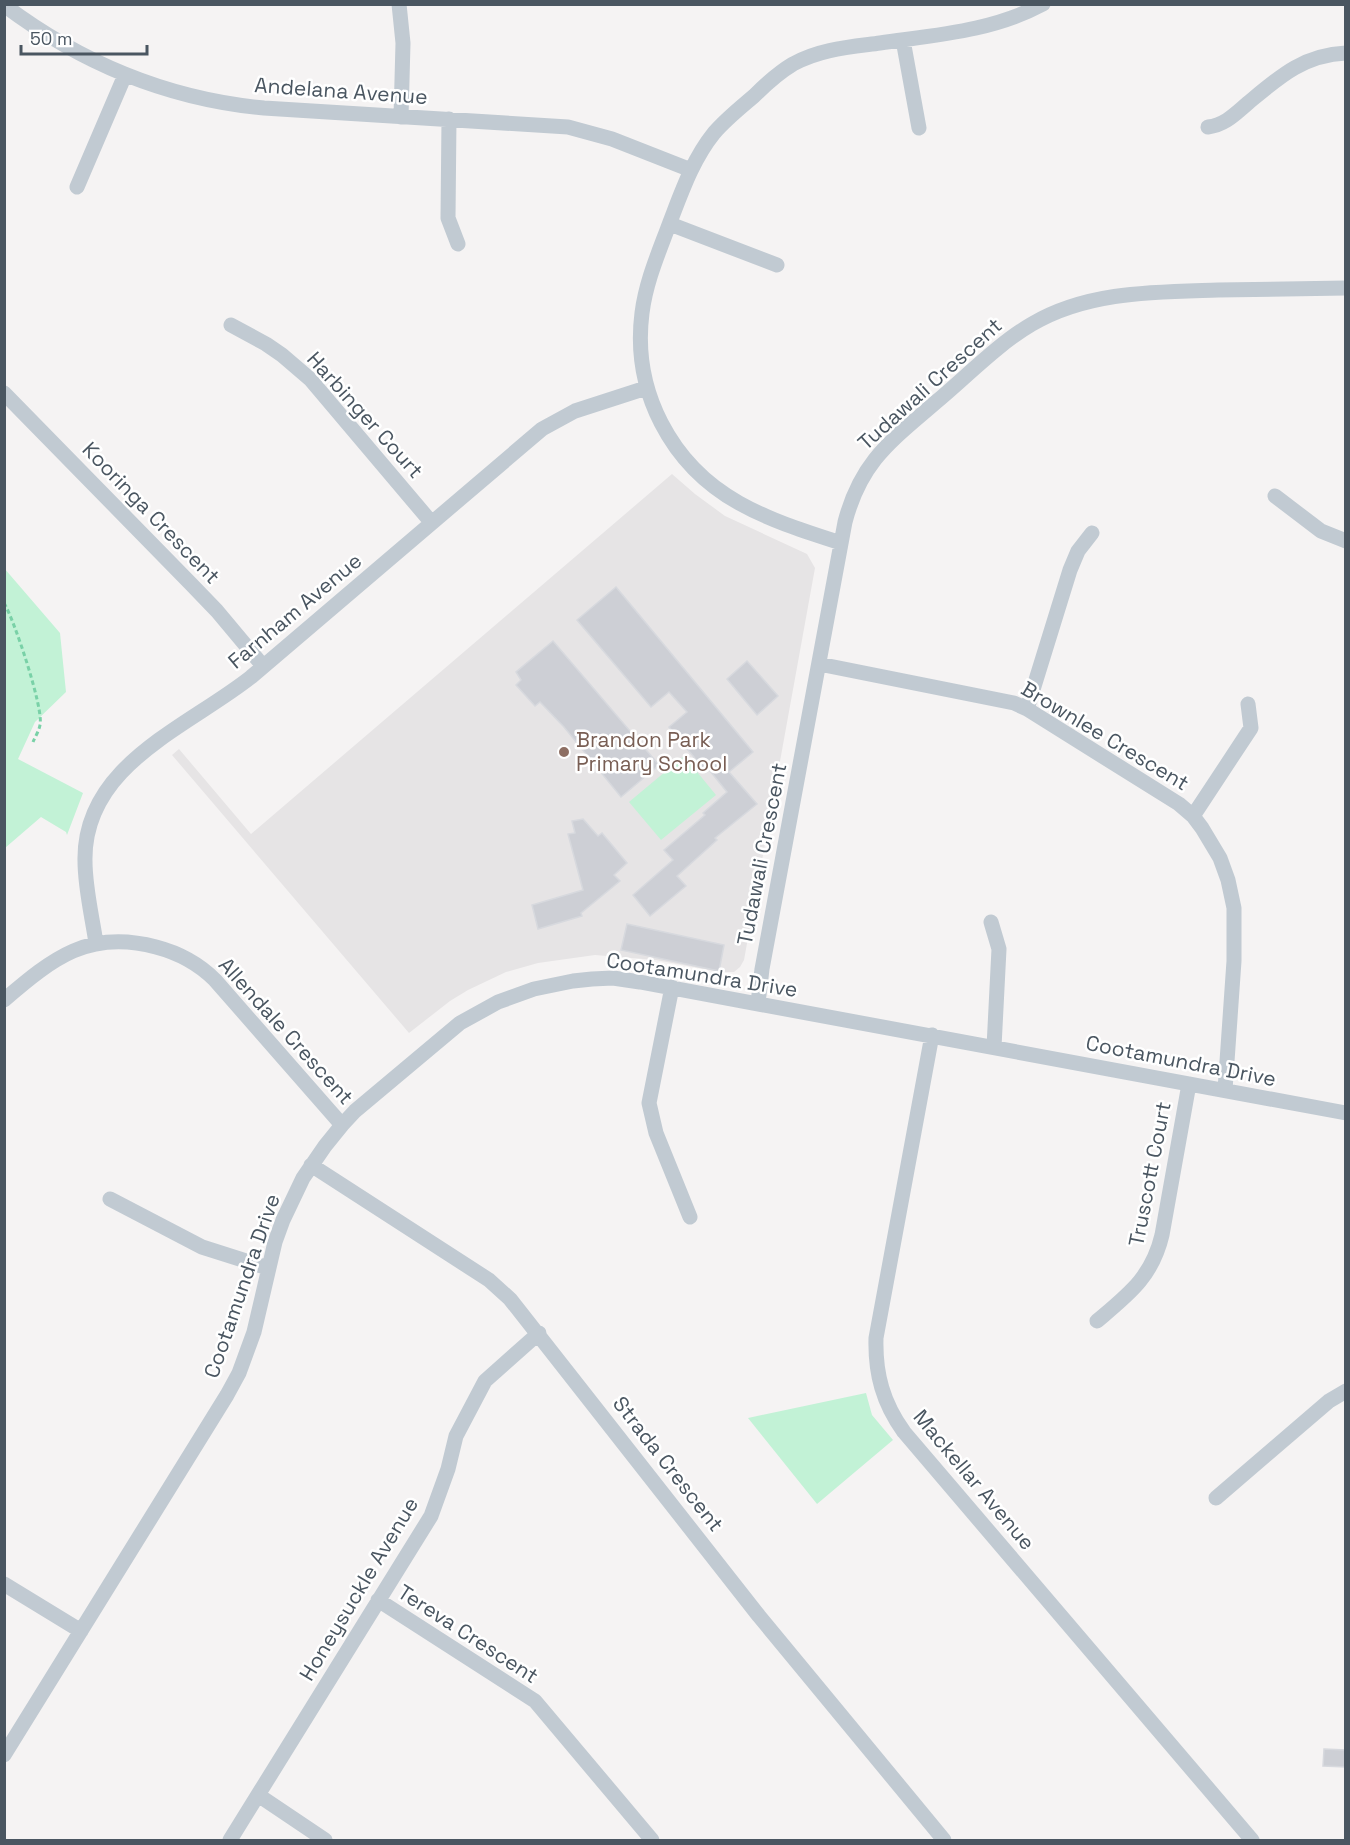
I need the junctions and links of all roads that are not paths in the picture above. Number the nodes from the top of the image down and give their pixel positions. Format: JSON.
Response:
{"nodes":[{"id":1,"x":399,"y":4,"type":"edge"},
{"id":2,"x":1043,"y":4,"type":"edge"},
{"id":3,"x":4,"y":5,"type":"edge"},
{"id":4,"x":903,"y":40,"type":"junction"},
{"id":5,"x":1346,"y":53,"type":"edge"},
{"id":6,"x":125,"y":75,"type":"junction"},
{"id":7,"x":401,"y":117,"type":"junction"},
{"id":8,"x":449,"y":119,"type":"junction"},
{"id":9,"x":1208,"y":127,"type":"dead end"},
{"id":10,"x":919,"y":128,"type":"dead end"},
{"id":11,"x":691,"y":170,"type":"junction"},
{"id":12,"x":77,"y":187,"type":"dead end"},
{"id":13,"x":670,"y":224,"type":"junction"},
{"id":14,"x":458,"y":244,"type":"dead end"},
{"id":15,"x":777,"y":265,"type":"dead end"},
{"id":16,"x":1346,"y":288,"type":"edge"},
{"id":17,"x":231,"y":325,"type":"dead end"},
{"id":18,"x":646,"y":388,"type":"junction"},
{"id":19,"x":4,"y":393,"type":"edge"},
{"id":20,"x":1275,"y":496,"type":"dead end"},
{"id":21,"x":431,"y":522,"type":"junction"},
{"id":22,"x":1092,"y":534,"type":"dead end"},
{"id":23,"x":1346,"y":541,"type":"edge"},
{"id":24,"x":841,"y":543,"type":"junction"},
{"id":25,"x":819,"y":664,"type":"junction"},
{"id":26,"x":263,"y":666,"type":"junction"},
{"id":27,"x":1248,"y":704,"type":"dead end"},
{"id":28,"x":1027,"y":709,"type":"junction"},
{"id":29,"x":1193,"y":816,"type":"junction"},
{"id":30,"x":991,"y":922,"type":"dead end"},
{"id":31,"x":96,"y":943,"type":"junction"},
{"id":32,"x":672,"y":987,"type":"junction"},
{"id":33,"x":4,"y":1000,"type":"edge"},
{"id":34,"x":758,"y":1003,"type":"junction"},
{"id":35,"x":932,"y":1035,"type":"junction"},
{"id":36,"x":994,"y":1047,"type":"junction"},
{"id":37,"x":1189,"y":1084,"type":"junction"},
{"id":38,"x":1225,"y":1090,"type":"junction"},
{"id":39,"x":1346,"y":1113,"type":"edge"},
{"id":40,"x":342,"y":1125,"type":"junction"},
{"id":41,"x":311,"y":1165,"type":"junction"},
{"id":42,"x":110,"y":1199,"type":"dead end"},
{"id":43,"x":690,"y":1217,"type":"dead end"},
{"id":44,"x":268,"y":1268,"type":"junction"},
{"id":45,"x":1098,"y":1320,"type":"dead end"},
{"id":46,"x":539,"y":1333,"type":"junction"},
{"id":47,"x":1346,"y":1391,"type":"edge"},
{"id":48,"x":1216,"y":1498,"type":"dead end"},
{"id":49,"x":4,"y":1584,"type":"edge"},
{"id":50,"x":378,"y":1600,"type":"junction"},
{"id":51,"x":81,"y":1631,"type":"junction"},
{"id":52,"x":4,"y":1755,"type":"edge"},
{"id":53,"x":258,"y":1795,"type":"junction"},
{"id":54,"x":230,"y":1840,"type":"edge"},
{"id":55,"x":325,"y":1840,"type":"edge"},
{"id":56,"x":652,"y":1840,"type":"edge"},
{"id":57,"x":944,"y":1840,"type":"edge"},
{"id":58,"x":1252,"y":1840,"type":"edge"}],
"edges":[{"from":1,"to":7,"type":"street"},
{"from":2,"to":4,"type":"street"},
{"from":3,"to":6,"type":"street","name":"Andelana Avenue"},
{"from":4,"to":10,"type":"street"},
{"from":4,"to":11,"type":"street"},
{"from":5,"to":9,"type":"street"},
{"from":6,"to":7,"type":"street","name":"Andelana Avenue"},
{"from":6,"to":12,"type":"street"},
{"from":7,"to":8,"type":"street","name":"Andelana Avenue"},
{"from":8,"to":11,"type":"street","name":"Andelana Avenue"},
{"from":8,"to":14,"type":"street"},
{"from":11,"to":13,"type":"street"},
{"from":13,"to":15,"type":"street"},
{"from":13,"to":18,"type":"street"},
{"from":16,"to":24,"type":"street","name":"Tudawali Crescent"},
{"from":17,"to":21,"type":"street","name":"Harbinger Court"},
{"from":18,"to":21,"type":"street","name":"Farnham Avenue"},
{"from":18,"to":24,"type":"street"},
{"from":19,"to":26,"type":"street","name":"Kooringa Crescent"},
{"from":20,"to":23,"type":"street"},
{"from":21,"to":26,"type":"street","name":"Farnham Avenue"},
{"from":22,"to":28,"type":"street"},
{"from":24,"to":25,"type":"street","name":"Tudawali Crescent"},
{"from":25,"to":28,"type":"street","name":"Brownlee Crescent"},
{"from":25,"to":34,"type":"street","name":"Tudawali Crescent"},
{"from":26,"to":31,"type":"street","name":"Farnham Avenue"},
{"from":27,"to":29,"type":"street"},
{"from":28,"to":29,"type":"street","name":"Brownlee Crescent"},
{"from":29,"to":38,"type":"street","name":"Brownlee Crescent"},
{"from":30,"to":36,"type":"street"},
{"from":31,"to":33,"type":"street","name":"Allendale Crescent"},
{"from":31,"to":40,"type":"street","name":"Allendale Crescent"},
{"from":32,"to":34,"type":"street","name":"Cootamundra Drive"},
{"from":32,"to":40,"type":"street","name":"Cootamundra Drive"},
{"from":32,"to":43,"type":"street"},
{"from":34,"to":35,"type":"street","name":"Cootamundra Drive"},
{"from":35,"to":36,"type":"street","name":"Cootamundra Drive"},
{"from":35,"to":58,"type":"street","name":"Mackellar Avenue"},
{"from":36,"to":37,"type":"street","name":"Cootamundra Drive"},
{"from":37,"to":38,"type":"street","name":"Cootamundra Drive"},
{"from":37,"to":45,"type":"street","name":"Truscott Court"},
{"from":38,"to":39,"type":"street","name":"Cootamundra Drive"},
{"from":40,"to":41,"type":"street","name":"Cootamundra Drive"},
{"from":41,"to":44,"type":"street","name":"Cootamundra Drive"},
{"from":41,"to":46,"type":"street","name":"Strada Crescent"},
{"from":42,"to":44,"type":"street"},
{"from":44,"to":51,"type":"street","name":"Cootamundra Drive"},
{"from":46,"to":50,"type":"street","name":"Honeysuckle Avenue"},
{"from":46,"to":57,"type":"street","name":"Strada Crescent"},
{"from":47,"to":48,"type":"street"},
{"from":49,"to":51,"type":"street"},
{"from":50,"to":53,"type":"street","name":"Honeysuckle Avenue"},
{"from":50,"to":56,"type":"street","name":"Tereva Crescent"},
{"from":51,"to":52,"type":"street","name":"Cootamundra Drive"},
{"from":53,"to":54,"type":"street","name":"Honeysuckle Avenue"},
{"from":53,"to":55,"type":"street"}]}
